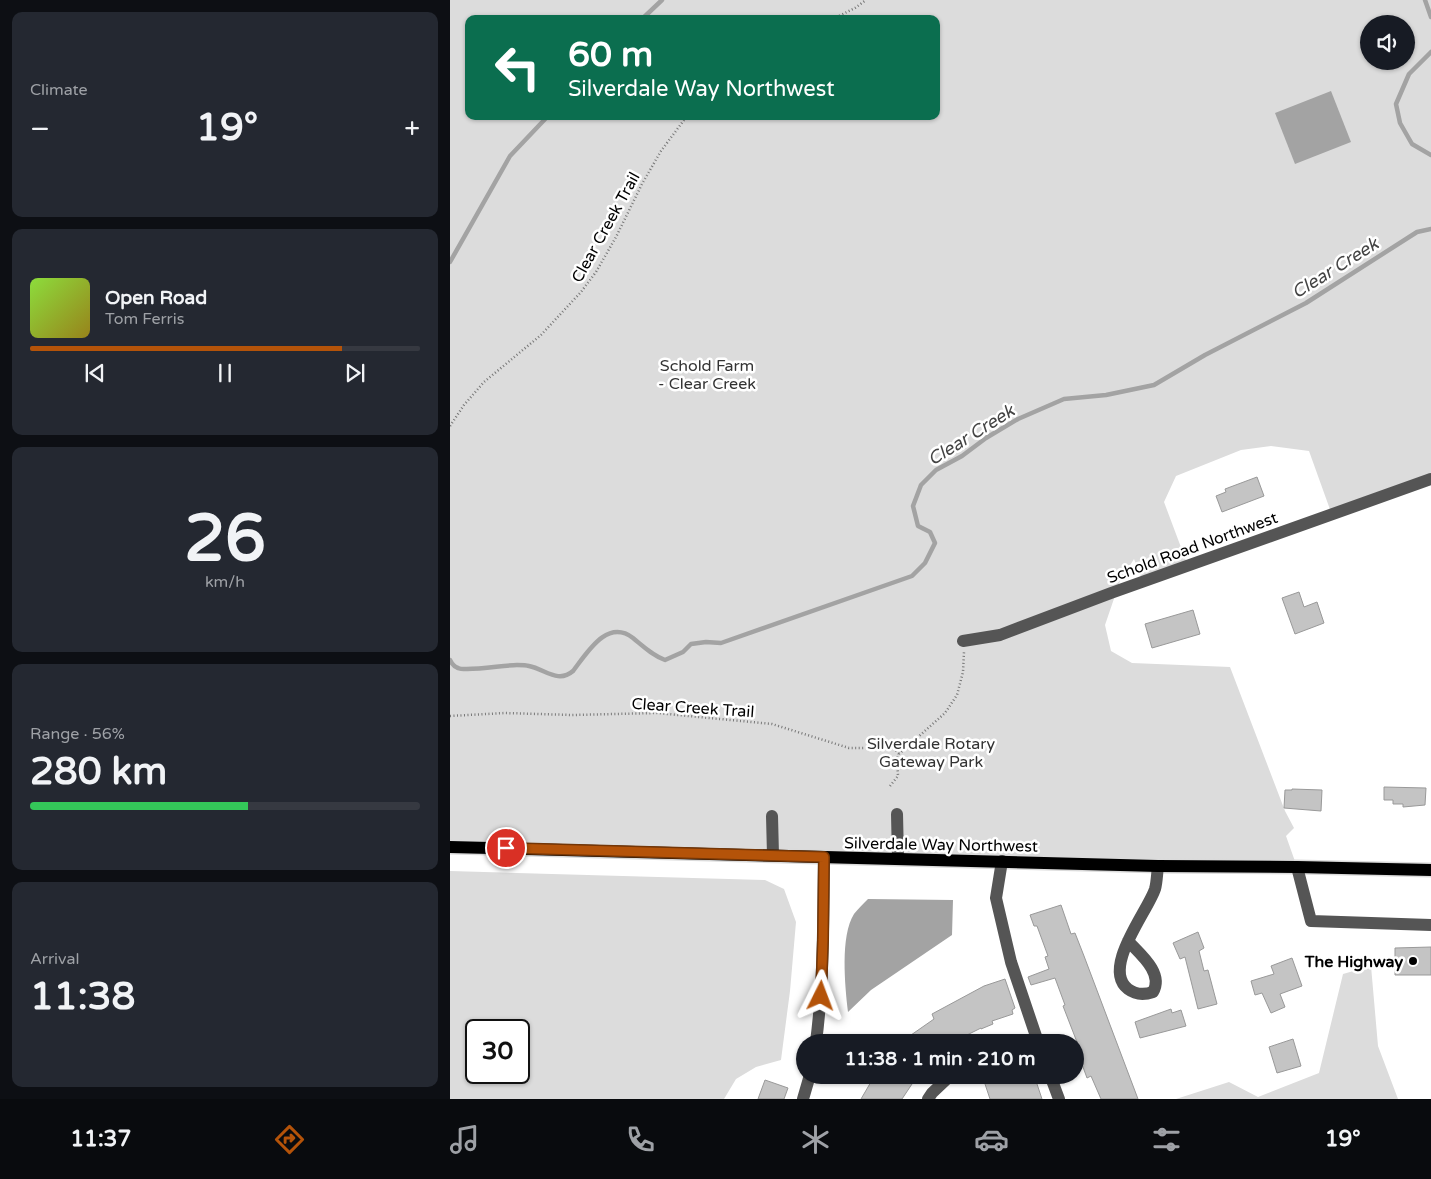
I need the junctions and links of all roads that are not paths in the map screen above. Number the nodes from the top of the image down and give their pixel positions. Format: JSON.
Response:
{"nodes":[{"id":1,"x":1431,"y":479,"type":"edge"},
{"id":2,"x":963,"y":641,"type":"road end"},
{"id":3,"x":897,"y":814,"type":"dead end"},
{"id":4,"x":772,"y":816,"type":"dead end"},
{"id":5,"x":450,"y":847,"type":"edge"},
{"id":6,"x":773,"y":855,"type":"junction"},
{"id":7,"x":824,"y":857,"type":"junction"},
{"id":8,"x":898,"y":858,"type":"junction"},
{"id":9,"x":1002,"y":861,"type":"junction"},
{"id":10,"x":1158,"y":866,"type":"junction"},
{"id":11,"x":1297,"y":867,"type":"junction"},
{"id":12,"x":1431,"y":870,"type":"edge"},
{"id":13,"x":1431,"y":924,"type":"edge"},
{"id":14,"x":1128,"y":941,"type":"dead end"},
{"id":15,"x":817,"y":1034,"type":"edge"},
{"id":16,"x":1035,"y":1034,"type":"edge"},
{"id":17,"x":807,"y":1084,"type":"edge"},
{"id":18,"x":942,"y":1084,"type":"edge"},
{"id":19,"x":1053,"y":1084,"type":"edge"},
{"id":20,"x":803,"y":1099,"type":"edge"},
{"id":21,"x":928,"y":1099,"type":"edge"},
{"id":22,"x":1059,"y":1099,"type":"edge"}],
"edges":[{"from":1,"to":2,"type":"street","name":"Schold Road Northwest"},
{"from":3,"to":8,"type":"street"},
{"from":4,"to":6,"type":"street"},
{"from":5,"to":6,"type":"main road","name":"Silverdale Way Northwest"},
{"from":6,"to":7,"type":"main road","name":"Silverdale Way Northwest"},
{"from":7,"to":8,"type":"main road","name":"Silverdale Way Northwest"},
{"from":7,"to":15,"type":"street"},
{"from":8,"to":9,"type":"main road","name":"Silverdale Way Northwest"},
{"from":9,"to":10,"type":"main road","name":"Silverdale Way Northwest"},
{"from":9,"to":16,"type":"street"},
{"from":10,"to":11,"type":"main road","name":"Silverdale Way Northwest"},
{"from":10,"to":14,"type":"street"},
{"from":11,"to":12,"type":"main road","name":"Silverdale Way Northwest"},
{"from":11,"to":13,"type":"street"},
{"from":17,"to":20,"type":"street"},
{"from":18,"to":21,"type":"street"},
{"from":19,"to":22,"type":"street"}]}
